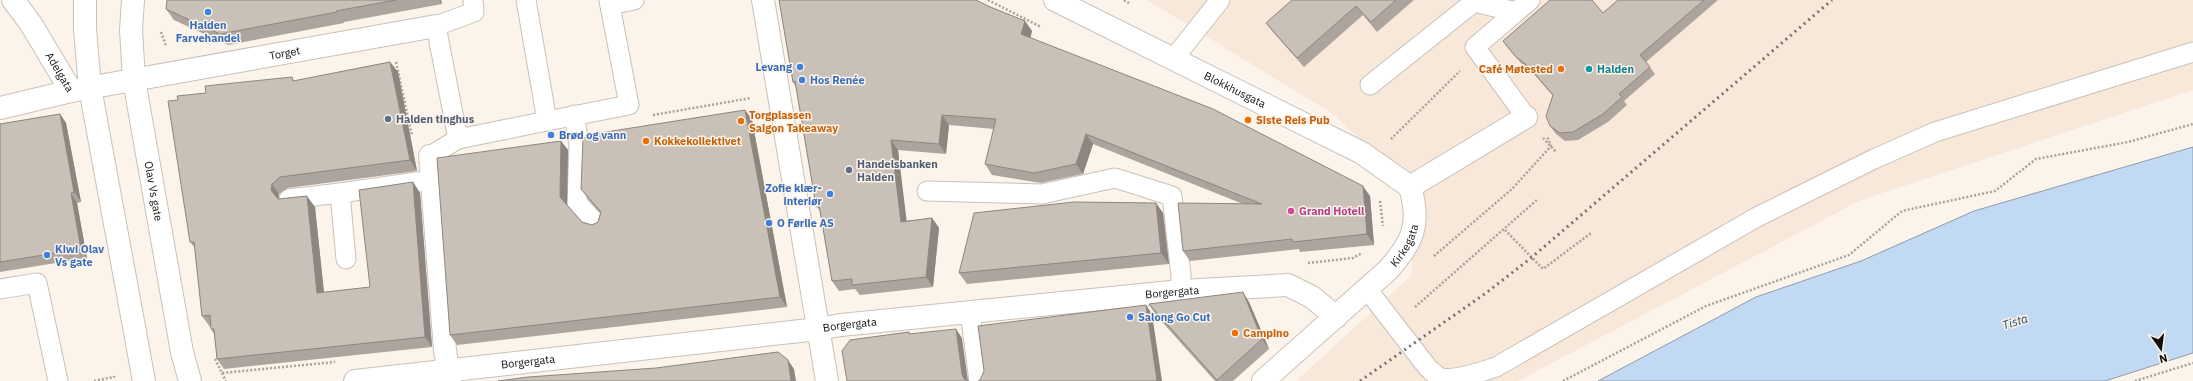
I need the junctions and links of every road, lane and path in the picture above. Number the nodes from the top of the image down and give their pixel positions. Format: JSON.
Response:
{"nodes":[{"id":1,"x":13,"y":0,"type":"edge"},
{"id":2,"x":85,"y":0,"type":"edge"},
{"id":3,"x":133,"y":0,"type":"edge"},
{"id":4,"x":473,"y":0,"type":"edge"},
{"id":5,"x":526,"y":0,"type":"edge"},
{"id":6,"x":634,"y":0,"type":"edge"},
{"id":7,"x":763,"y":0,"type":"edge"},
{"id":8,"x":1055,"y":0,"type":"edge"},
{"id":9,"x":1220,"y":0,"type":"edge"},
{"id":10,"x":610,"y":2,"type":"edge"},
{"id":11,"x":1523,"y":6,"type":"edge"},
{"id":12,"x":436,"y":26,"type":"junction"},
{"id":13,"x":2193,"y":52,"type":"edge"},
{"id":14,"x":1174,"y":58,"type":"junction"},
{"id":15,"x":134,"y":80,"type":"junction"},
{"id":16,"x":1370,"y":85,"type":"dead end"},
{"id":17,"x":80,"y":89,"type":"junction"},
{"id":18,"x":0,"y":108,"type":"edge"},
{"id":19,"x":574,"y":115,"type":"junction"},
{"id":20,"x":1526,"y":117,"type":"joint"},
{"id":21,"x":547,"y":121,"type":"junction"},
{"id":22,"x":2193,"y":124,"type":"edge"},
{"id":23,"x":458,"y":139,"type":"junction"},
{"id":24,"x":430,"y":156,"type":"joint"},
{"id":25,"x":431,"y":182,"type":"junction"},
{"id":26,"x":1410,"y":187,"type":"junction"},
{"id":27,"x":927,"y":191,"type":"dead end"},
{"id":28,"x":340,"y":193,"type":"junction"},
{"id":29,"x":289,"y":199,"type":"edge"},
{"id":30,"x":1538,"y":199,"type":"dead end"},
{"id":31,"x":597,"y":224,"type":"edge"},
{"id":32,"x":1505,"y":230,"type":"junction"},
{"id":33,"x":1591,"y":233,"type":"dead end"},
{"id":34,"x":346,"y":259,"type":"dead end"},
{"id":35,"x":0,"y":289,"type":"edge"},
{"id":36,"x":1367,"y":290,"type":"junction"},
{"id":37,"x":1181,"y":291,"type":"junction"},
{"id":38,"x":970,"y":312,"type":"junction"},
{"id":39,"x":1336,"y":317,"type":"junction"},
{"id":40,"x":1395,"y":324,"type":"junction"},
{"id":41,"x":818,"y":329,"type":"junction"},
{"id":42,"x":2193,"y":363,"type":"edge"},
{"id":43,"x":113,"y":370,"type":"dead end"},
{"id":44,"x":222,"y":373,"type":"edge"},
{"id":45,"x":450,"y":376,"type":"edge"},
{"id":46,"x":58,"y":381,"type":"edge"},
{"id":47,"x":94,"y":381,"type":"edge"},
{"id":48,"x":144,"y":381,"type":"edge"},
{"id":49,"x":190,"y":381,"type":"edge"},
{"id":50,"x":226,"y":381,"type":"edge"},
{"id":51,"x":355,"y":381,"type":"edge"},
{"id":52,"x":827,"y":381,"type":"edge"},
{"id":53,"x":979,"y":381,"type":"edge"},
{"id":54,"x":1263,"y":381,"type":"edge"},
{"id":55,"x":1563,"y":381,"type":"edge"},
{"id":56,"x":2135,"y":381,"type":"edge"}],
"edges":[{"from":1,"to":17,"type":"street","name":"Adelgata"},
{"from":2,"to":17,"type":"street"},
{"from":3,"to":15,"type":"street","name":"Olav Vs gate"},
{"from":4,"to":12,"type":"lane"},
{"from":5,"to":21,"type":"lane"},
{"from":6,"to":10,"type":"lane"},
{"from":7,"to":41,"type":"street"},
{"from":8,"to":14,"type":"street","name":"Blokkhusgata"},
{"from":9,"to":14,"type":"lane"},
{"from":10,"to":19,"type":"lane"},
{"from":11,"to":16,"type":"lane"},
{"from":11,"to":20,"type":"lane"},
{"from":12,"to":15,"type":"street","name":"Torget"},
{"from":12,"to":23,"type":"lane"},
{"from":13,"to":40,"type":"lane"},
{"from":14,"to":26,"type":"street","name":"Blokkhusgata"},
{"from":15,"to":17,"type":"street","name":"Adelgata"},
{"from":15,"to":49,"type":"street","name":"Olav Vs gate"},
{"from":17,"to":18,"type":"street"},
{"from":17,"to":48,"type":"street"},
{"from":19,"to":21,"type":"lane"},
{"from":19,"to":31,"type":"lane"},
{"from":20,"to":26,"type":"street"},
{"from":21,"to":23,"type":"lane"},
{"from":22,"to":55,"type":"path"},
{"from":23,"to":24,"type":"lane"},
{"from":24,"to":25,"type":"street"},
{"from":25,"to":28,"type":"lane"},
{"from":25,"to":45,"type":"street"},
{"from":26,"to":36,"type":"street","name":"Kirkegata"},
{"from":27,"to":37,"type":"lane"},
{"from":28,"to":29,"type":"lane"},
{"from":28,"to":34,"type":"lane"},
{"from":30,"to":32,"type":"path"},
{"from":32,"to":33,"type":"path"},
{"from":32,"to":40,"type":"path"},
{"from":35,"to":46,"type":"lane"},
{"from":36,"to":39,"type":"street","name":"Kirkegata"},
{"from":36,"to":40,"type":"lane"},
{"from":37,"to":38,"type":"street","name":"Borgergata"},
{"from":37,"to":39,"type":"street","name":"Borgergata"},
{"from":38,"to":41,"type":"street","name":"Borgergata"},
{"from":38,"to":53,"type":"lane"},
{"from":39,"to":54,"type":"street","name":"Kirkegata"},
{"from":41,"to":45,"type":"street","name":"Borgergata"},
{"from":41,"to":52,"type":"street"},
{"from":42,"to":56,"type":"path"},
{"from":43,"to":47,"type":"path"},
{"from":44,"to":50,"type":"path"},
{"from":45,"to":51,"type":"street","name":"Borgergata"}]}
